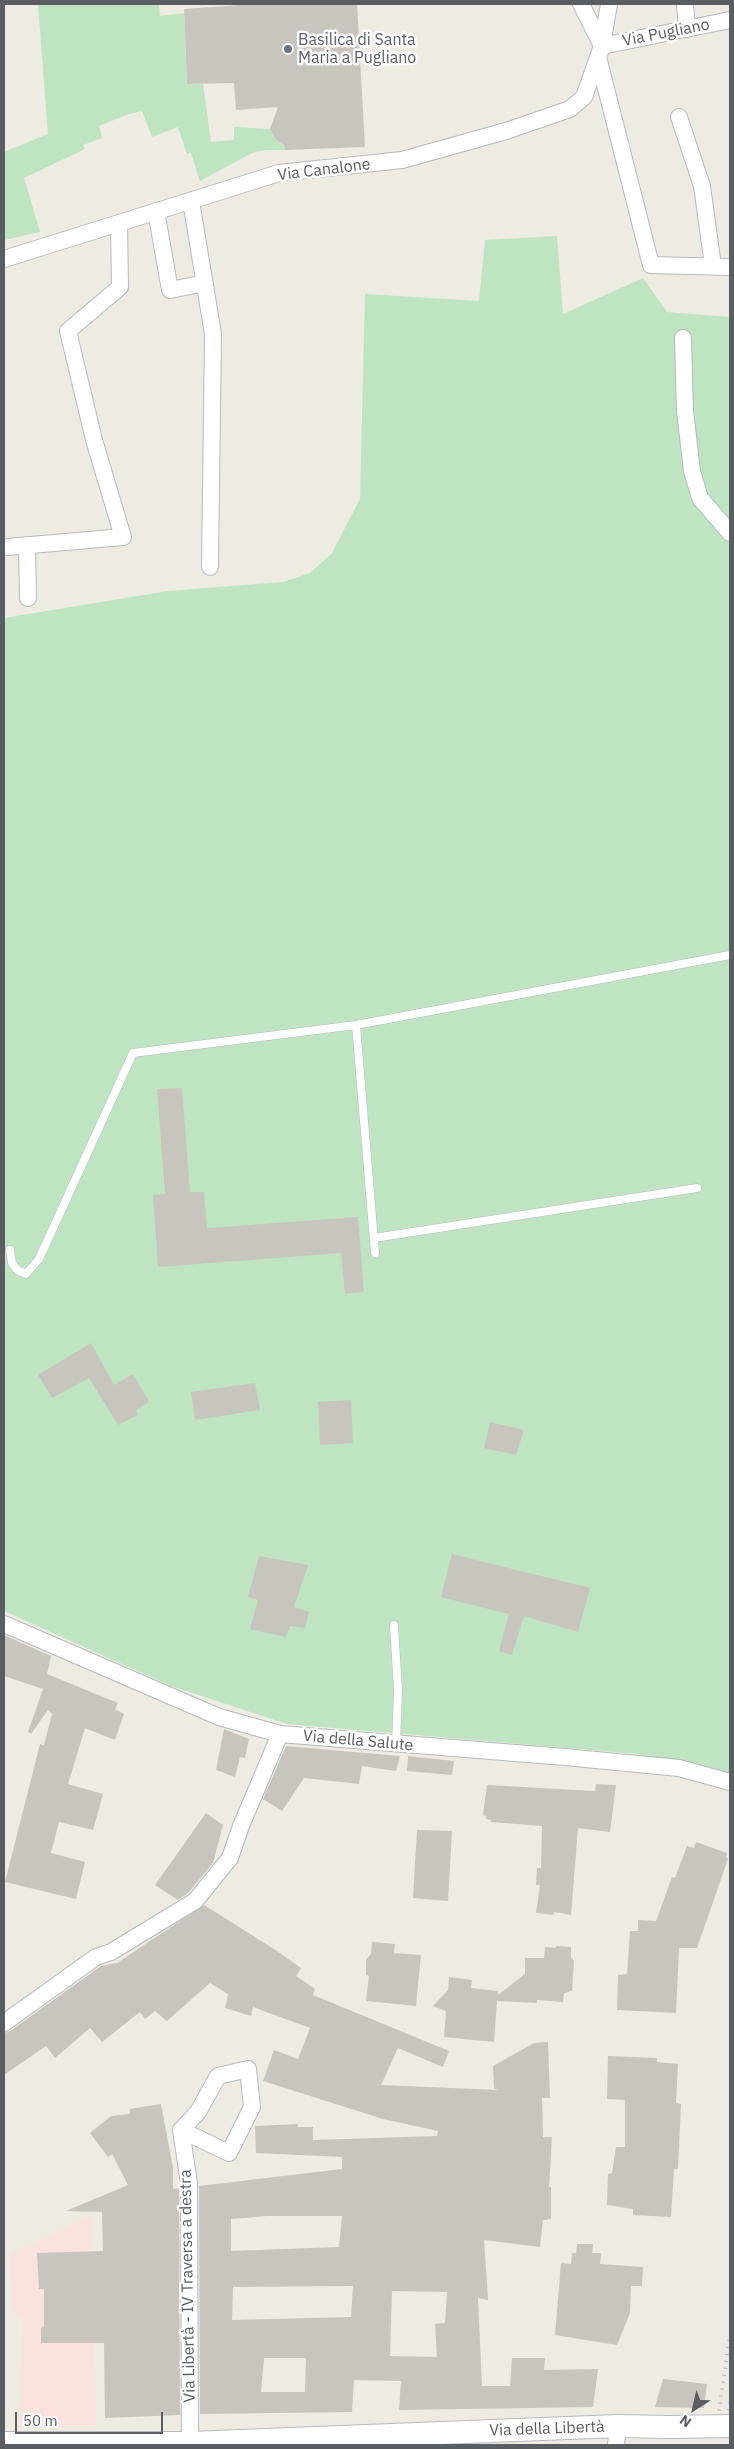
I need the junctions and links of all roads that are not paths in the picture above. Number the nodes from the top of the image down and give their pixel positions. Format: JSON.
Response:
{"nodes":[{"id":1,"x":581,"y":4,"type":"edge"},
{"id":2,"x":609,"y":4,"type":"edge"},
{"id":3,"x":685,"y":4,"type":"edge"},
{"id":4,"x":730,"y":20,"type":"edge"},
{"id":5,"x":687,"y":29,"type":"junction"},
{"id":6,"x":600,"y":51,"type":"junction"},
{"id":7,"x":679,"y":117,"type":"dead end"},
{"id":8,"x":191,"y":201,"type":"junction"},
{"id":9,"x":156,"y":212,"type":"junction"},
{"id":10,"x":119,"y":223,"type":"junction"},
{"id":11,"x":4,"y":259,"type":"edge"},
{"id":12,"x":713,"y":266,"type":"junction"},
{"id":13,"x":730,"y":267,"type":"edge"},
{"id":14,"x":205,"y":283,"type":"junction"},
{"id":15,"x":683,"y":338,"type":"dead end"},
{"id":16,"x":730,"y":533,"type":"edge"},
{"id":17,"x":27,"y":545,"type":"junction"},
{"id":18,"x":8,"y":547,"type":"dead end"},
{"id":19,"x":210,"y":567,"type":"dead end"},
{"id":20,"x":28,"y":598,"type":"dead end"},
{"id":21,"x":730,"y":955,"type":"edge"},
{"id":22,"x":356,"y":1025,"type":"junction"},
{"id":23,"x":697,"y":1188,"type":"dead end"},
{"id":24,"x":374,"y":1238,"type":"junction"},
{"id":25,"x":10,"y":1250,"type":"dead end"},
{"id":26,"x":375,"y":1253,"type":"dead end"},
{"id":27,"x":4,"y":1624,"type":"edge"},
{"id":28,"x":394,"y":1624,"type":"dead end"},
{"id":29,"x":280,"y":1734,"type":"junction"},
{"id":30,"x":396,"y":1744,"type":"junction"},
{"id":31,"x":730,"y":1782,"type":"edge"},
{"id":32,"x":4,"y":2023,"type":"edge"},
{"id":33,"x":180,"y":2130,"type":"junction"},
{"id":34,"x":730,"y":2426,"type":"edge"},
{"id":35,"x":617,"y":2436,"type":"edge"},
{"id":36,"x":4,"y":2443,"type":"edge"},
{"id":37,"x":187,"y":2444,"type":"edge"}],
"edges":[{"from":1,"to":6,"type":"street"},
{"from":2,"to":6,"type":"street"},
{"from":3,"to":5,"type":"street"},
{"from":4,"to":5,"type":"street","name":"Via Pugliano"},
{"from":5,"to":6,"type":"street","name":"Via Pugliano"},
{"from":6,"to":8,"type":"street","name":"Via Canalone"},
{"from":6,"to":12,"type":"street"},
{"from":7,"to":12,"type":"street"},
{"from":8,"to":9,"type":"street","name":"Via Canalone"},
{"from":8,"to":14,"type":"street"},
{"from":9,"to":10,"type":"street","name":"Via Canalone"},
{"from":9,"to":14,"type":"street"},
{"from":10,"to":11,"type":"street","name":"Via Canalone"},
{"from":10,"to":17,"type":"street"},
{"from":12,"to":13,"type":"street"},
{"from":14,"to":19,"type":"street"},
{"from":15,"to":16,"type":"street"},
{"from":17,"to":18,"type":"street"},
{"from":17,"to":20,"type":"street"},
{"from":21,"to":22,"type":"lane"},
{"from":22,"to":24,"type":"lane"},
{"from":22,"to":25,"type":"lane"},
{"from":23,"to":24,"type":"lane"},
{"from":24,"to":26,"type":"lane"},
{"from":27,"to":29,"type":"street","name":"Via della Salute"},
{"from":28,"to":30,"type":"lane"},
{"from":29,"to":30,"type":"street","name":"Via della Salute"},
{"from":29,"to":32,"type":"street"},
{"from":30,"to":31,"type":"street","name":"Via della Salute"},
{"from":33,"to":33,"type":"street"},
{"from":33,"to":37,"type":"street","name":"Via Libertà - IV Traversa a destra"},
{"from":34,"to":35,"type":"street","name":"Via della Libertà","bridge":true},
{"from":35,"to":37,"type":"street","name":"Via della Libertà"},
{"from":36,"to":37,"type":"street","name":"Via della Libertà"}]}
